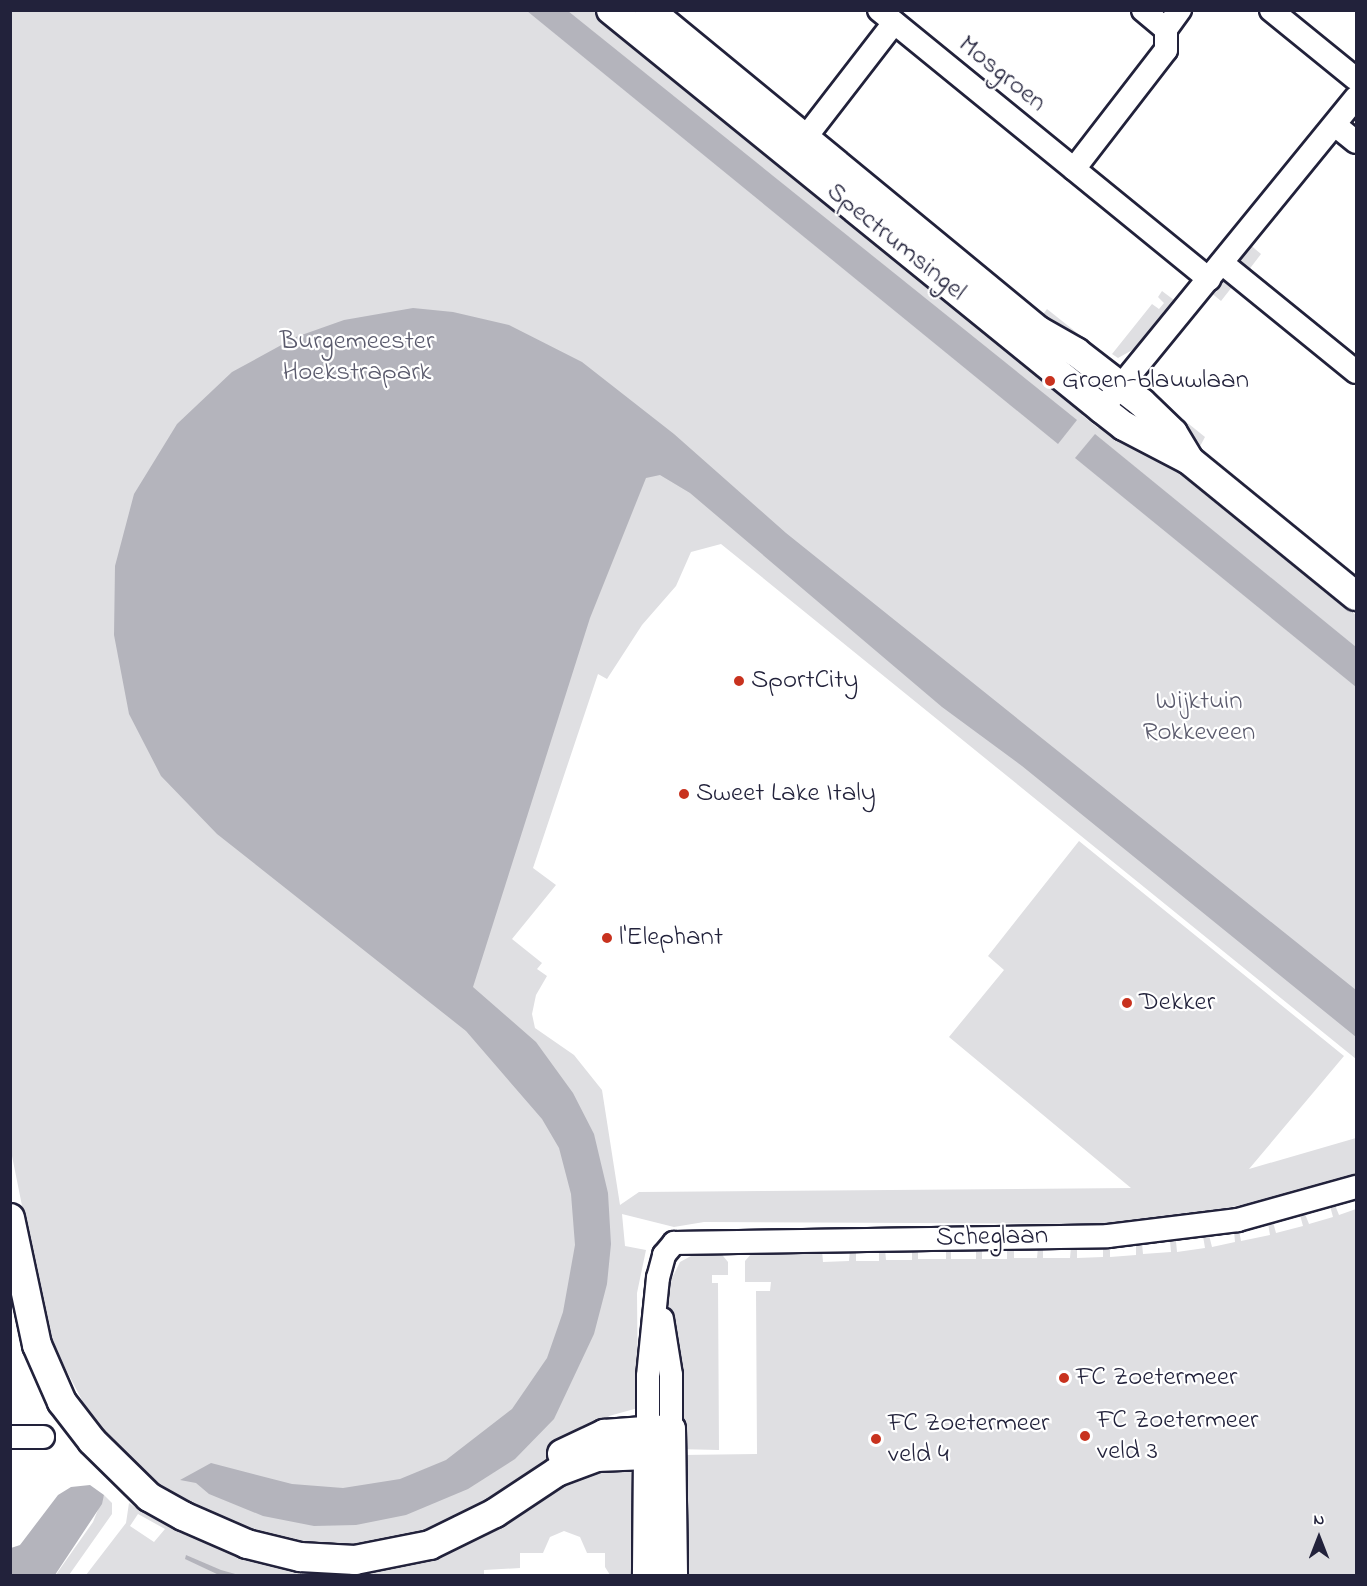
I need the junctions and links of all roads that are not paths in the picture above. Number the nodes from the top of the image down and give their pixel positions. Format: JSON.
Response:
{"nodes":[{"id":1,"x":611,"y":10,"type":"edge"},
{"id":2,"x":649,"y":10,"type":"edge"},
{"id":3,"x":1143,"y":10,"type":"edge"},
{"id":4,"x":1180,"y":10,"type":"edge"},
{"id":5,"x":1271,"y":10,"type":"edge"},
{"id":6,"x":886,"y":17,"type":"edge"},
{"id":7,"x":1166,"y":29,"type":"junction"},
{"id":8,"x":1356,"y":79,"type":"edge"},
{"id":9,"x":1356,"y":98,"type":"edge"},
{"id":10,"x":1335,"y":125,"type":"junction"},
{"id":11,"x":1356,"y":142,"type":"edge"},
{"id":12,"x":798,"y":147,"type":"junction"},
{"id":13,"x":1074,"y":169,"type":"junction"},
{"id":14,"x":1216,"y":271,"type":"junction"},
{"id":15,"x":1356,"y":372,"type":"edge"},
{"id":16,"x":1120,"y":386,"type":"junction"},
{"id":17,"x":1102,"y":409,"type":"junction"},
{"id":18,"x":1189,"y":460,"type":"junction"},
{"id":19,"x":1356,"y":596,"type":"edge"},
{"id":20,"x":1356,"y":1187,"type":"edge"},
{"id":21,"x":10,"y":1218,"type":"edge"},
{"id":22,"x":10,"y":1437,"type":"edge"},
{"id":23,"x":43,"y":1437,"type":"dead end"},
{"id":24,"x":660,"y":1442,"type":"junction"},
{"id":25,"x":647,"y":1575,"type":"edge"},
{"id":26,"x":673,"y":1575,"type":"edge"}],
"edges":[{"from":1,"to":12,"type":"street","name":"Spectrumsingel"},
{"from":2,"to":12,"type":"street","name":"Spectrumsingel"},
{"from":3,"to":7,"type":"street"},
{"from":4,"to":7,"type":"street"},
{"from":5,"to":8,"type":"street"},
{"from":6,"to":12,"type":"street","name":"Mosgroen"},
{"from":6,"to":13,"type":"street","name":"Mosgroen"},
{"from":7,"to":13,"type":"street"},
{"from":9,"to":10,"type":"street"},
{"from":10,"to":11,"type":"street"},
{"from":10,"to":14,"type":"street"},
{"from":12,"to":16,"type":"street","name":"Spectrumsingel"},
{"from":12,"to":17,"type":"street","name":"Spectrumsingel"},
{"from":13,"to":14,"type":"street","name":"Mosgroen"},
{"from":14,"to":15,"type":"street","name":"Mosgroen"},
{"from":14,"to":16,"type":"street"},
{"from":16,"to":17,"type":"street"},
{"from":16,"to":18,"type":"street","name":"Spectrumsingel"},
{"from":17,"to":18,"type":"street","name":"Spectrumsingel"},
{"from":18,"to":19,"type":"street","name":"Spectrumsingel"},
{"from":20,"to":24,"type":"street","name":"Scheglaan"},
{"from":21,"to":24,"type":"street"},
{"from":22,"to":23,"type":"street"},
{"from":24,"to":25,"type":"street","name":"Scheglaan"},
{"from":24,"to":26,"type":"street","name":"Scheglaan"}]}
